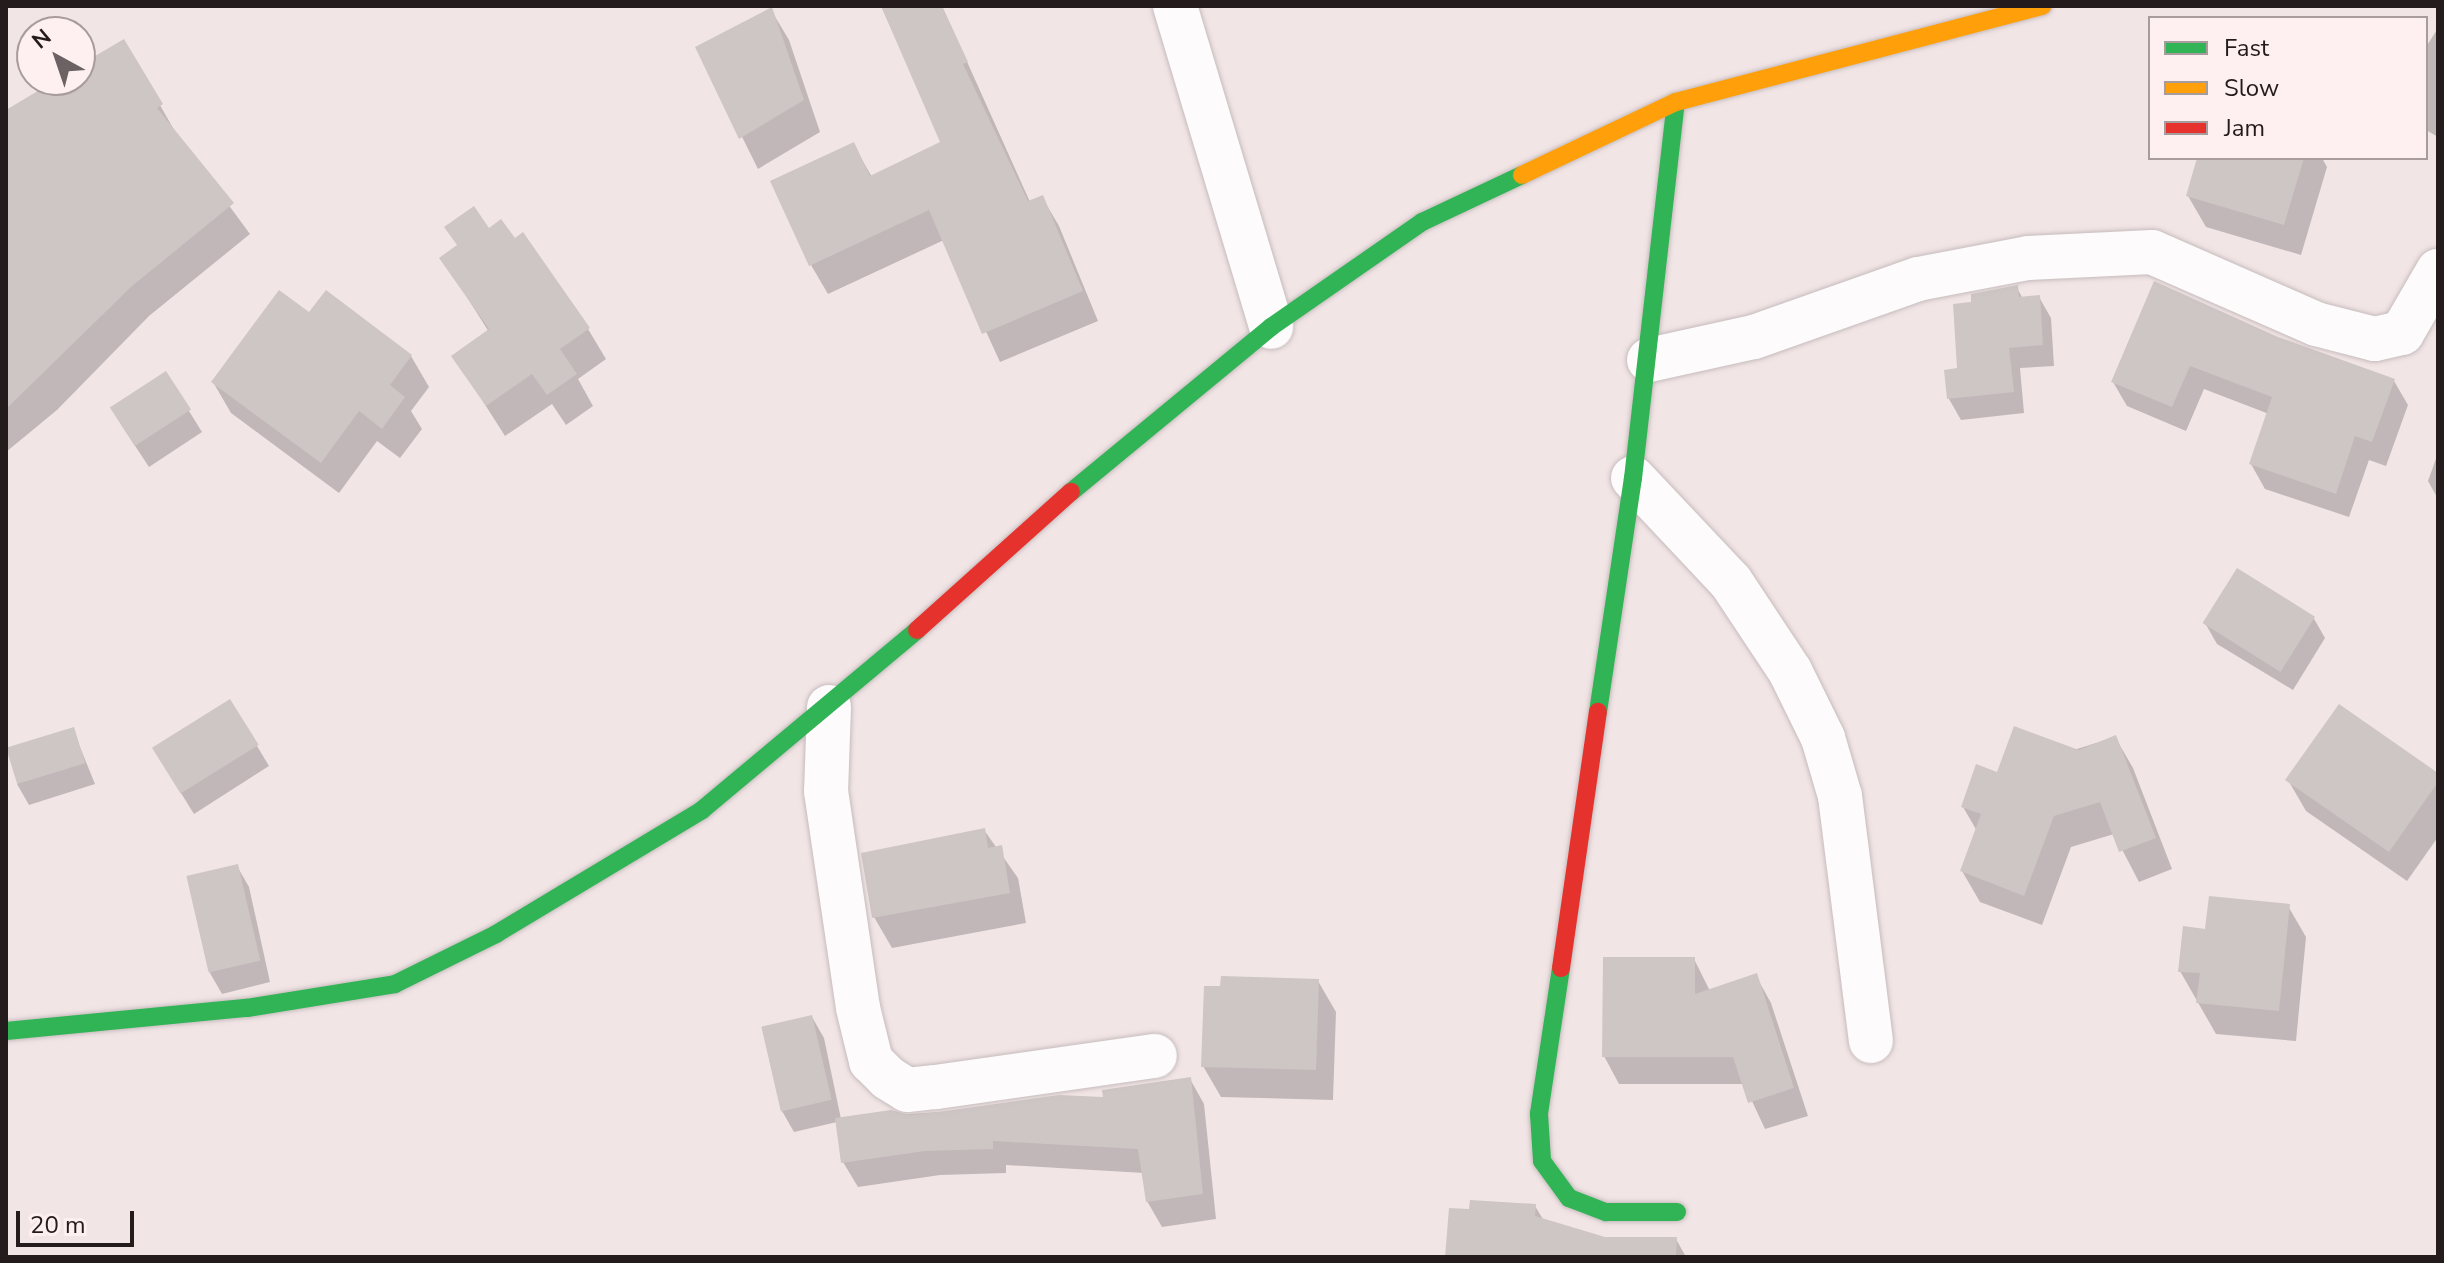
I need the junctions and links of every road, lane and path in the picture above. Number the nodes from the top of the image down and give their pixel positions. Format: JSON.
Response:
{"nodes":[{"id":1,"x":1175,"y":6,"type":"edge"},
{"id":2,"x":2043,"y":6,"type":"edge"},
{"id":3,"x":1676,"y":102,"type":"junction"},
{"id":4,"x":2438,"y":271,"type":"edge"},
{"id":5,"x":1271,"y":327,"type":"junction"},
{"id":6,"x":1649,"y":360,"type":"junction"},
{"id":7,"x":1633,"y":478,"type":"junction"},
{"id":8,"x":829,"y":707,"type":"junction"},
{"id":9,"x":6,"y":1031,"type":"edge"},
{"id":10,"x":1871,"y":1041,"type":"dead end"},
{"id":11,"x":1155,"y":1056,"type":"dead end"},
{"id":12,"x":1677,"y":1212,"type":"dead end"}],
"edges":[{"from":1,"to":5,"type":"street"},
{"from":2,"to":3,"type":"street"},
{"from":3,"to":5,"type":"street"},
{"from":3,"to":6,"type":"street"},
{"from":4,"to":6,"type":"street"},
{"from":5,"to":8,"type":"street"},
{"from":6,"to":7,"type":"street"},
{"from":7,"to":10,"type":"street"},
{"from":7,"to":12,"type":"street"},
{"from":8,"to":9,"type":"street"},
{"from":8,"to":11,"type":"street"}]}
